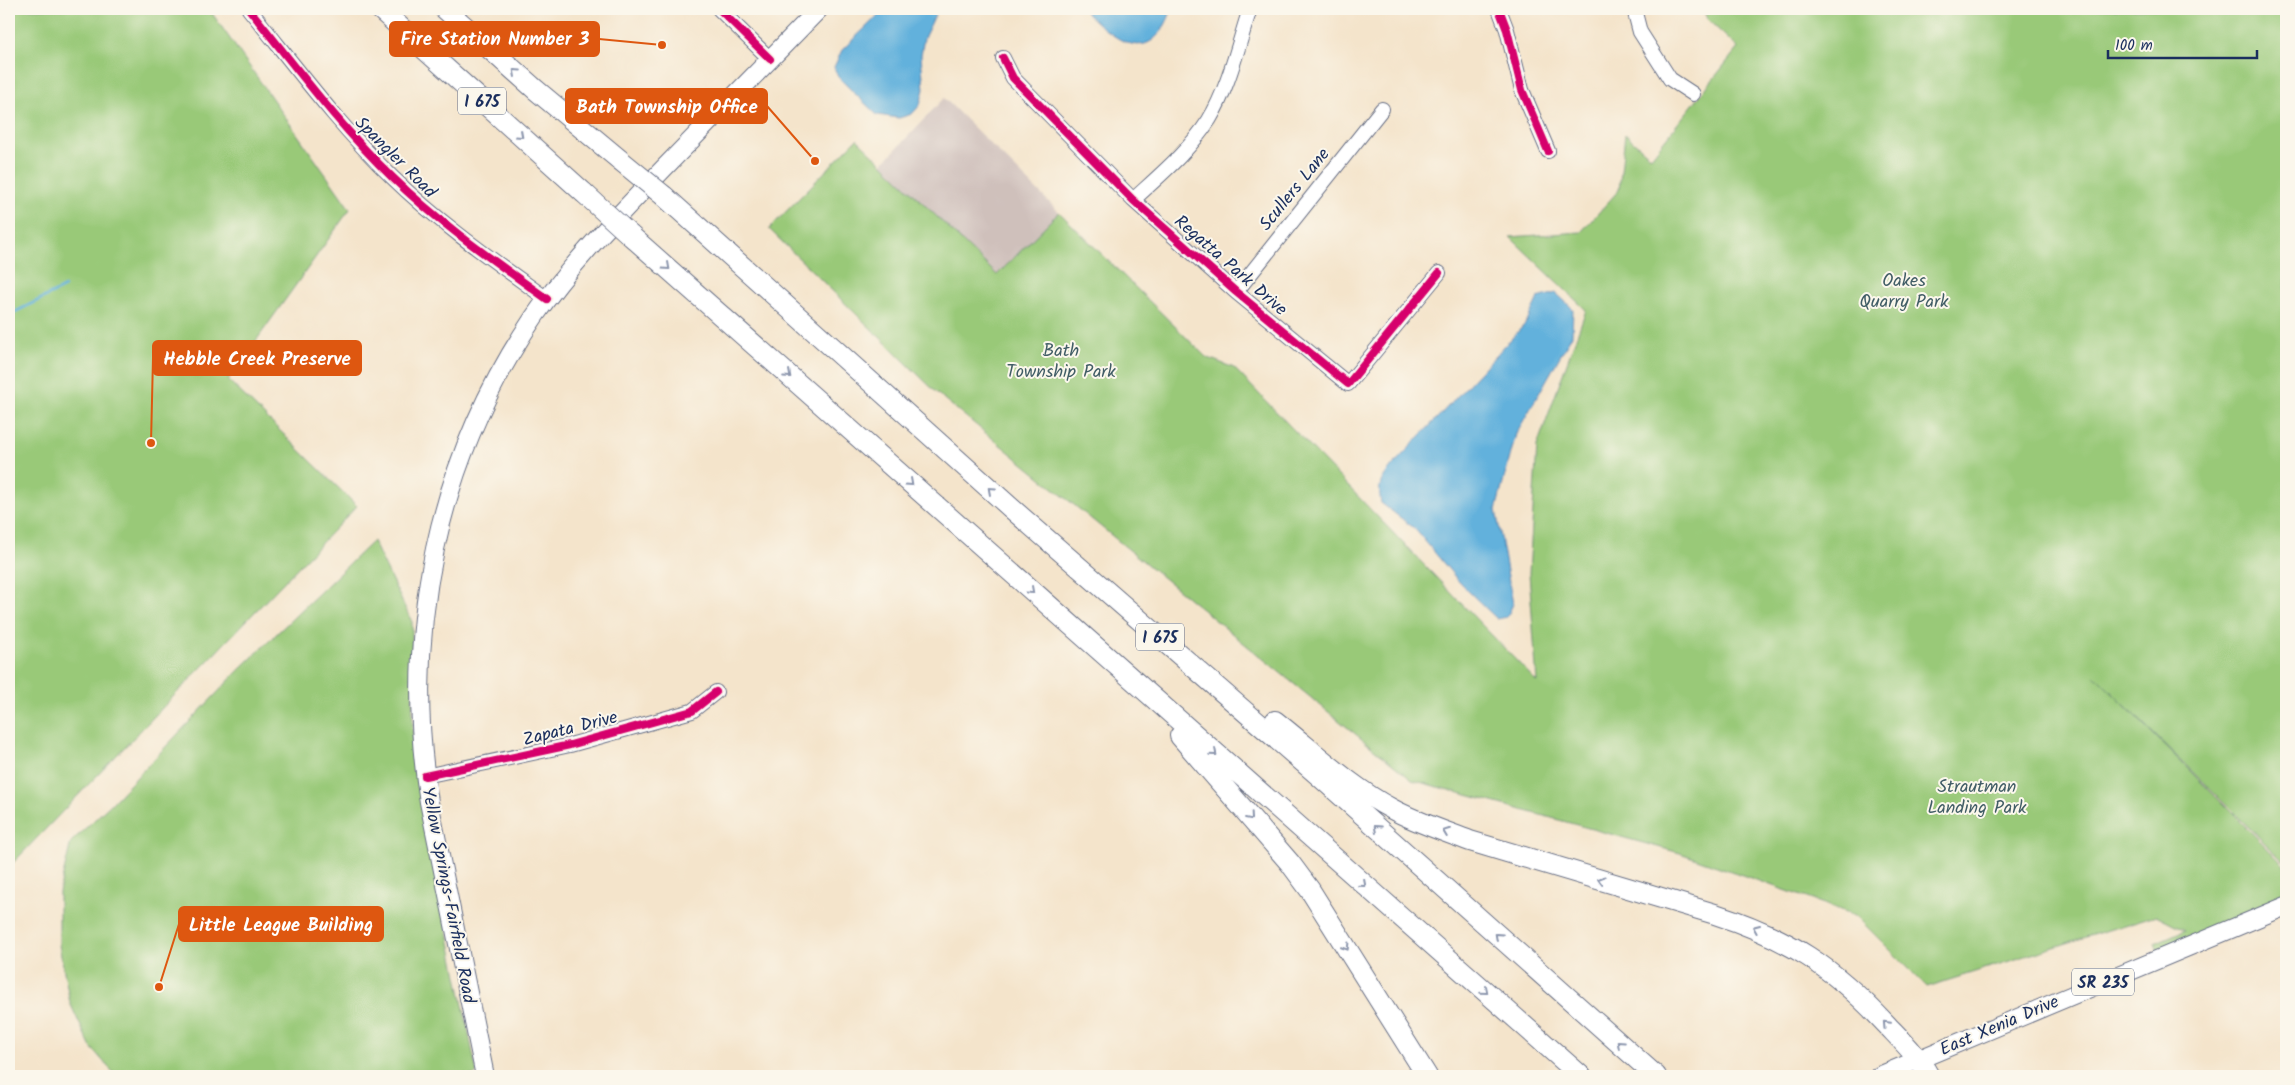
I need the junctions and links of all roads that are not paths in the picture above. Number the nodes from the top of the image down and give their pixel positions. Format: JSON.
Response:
{"nodes":[{"id":1,"x":249,"y":9,"type":"edge"},
{"id":2,"x":380,"y":9,"type":"edge"},
{"id":3,"x":445,"y":9,"type":"edge"},
{"id":4,"x":720,"y":9,"type":"edge"},
{"id":5,"x":819,"y":9,"type":"edge"},
{"id":6,"x":1250,"y":9,"type":"edge"},
{"id":7,"x":1499,"y":9,"type":"edge"},
{"id":8,"x":1634,"y":9,"type":"edge"},
{"id":9,"x":1003,"y":58,"type":"dead end"},
{"id":10,"x":770,"y":59,"type":"junction"},
{"id":11,"x":1693,"y":94,"type":"dead end"},
{"id":12,"x":1382,"y":109,"type":"dead end"},
{"id":13,"x":1548,"y":150,"type":"dead end"},
{"id":14,"x":1133,"y":200,"type":"junction"},
{"id":15,"x":1439,"y":272,"type":"dead end"},
{"id":16,"x":1236,"y":292,"type":"junction"},
{"id":17,"x":547,"y":299,"type":"junction"},
{"id":18,"x":1011,"y":508,"type":"junction"},
{"id":19,"x":1086,"y":640,"type":"junction"},
{"id":20,"x":716,"y":692,"type":"dead end"},
{"id":21,"x":425,"y":776,"type":"junction"},
{"id":22,"x":2286,"y":906,"type":"edge"},
{"id":23,"x":1924,"y":1068,"type":"edge"},
{"id":24,"x":485,"y":1076,"type":"edge"},
{"id":25,"x":1427,"y":1076,"type":"edge"},
{"id":26,"x":1581,"y":1076,"type":"edge"},
{"id":27,"x":1656,"y":1076,"type":"edge"},
{"id":28,"x":1879,"y":1076,"type":"edge"}],
"edges":[{"from":1,"to":17,"type":"street","name":"Spangler Road"},
{"from":2,"to":19,"type":"highway","number":"I 675","one_way":true,"bridge":true},
{"from":18,"to":3,"type":"highway","number":"I 675","one_way":true,"bridge":true},
{"from":4,"to":10,"type":"street"},
{"from":5,"to":10,"type":"main road","name":"Yellow Springs-Fairfield Road"},
{"from":6,"to":14,"type":"street"},
{"from":7,"to":13,"type":"street"},
{"from":8,"to":11,"type":"street"},
{"from":9,"to":14,"type":"street","name":"Regatta Park Drive"},
{"from":10,"to":17,"type":"main road","name":"Yellow Springs-Fairfield Road"},
{"from":12,"to":16,"type":"street","name":"Scullers Lane"},
{"from":14,"to":16,"type":"street","name":"Regatta Park Drive"},
{"from":15,"to":16,"type":"street","name":"Regatta Park Drive"},
{"from":17,"to":21,"type":"main road","name":"Yellow Springs-Fairfield Road"},
{"from":23,"to":18,"type":"highway","one_way":true},
{"from":27,"to":18,"type":"highway","number":"I 675","one_way":true},
{"from":19,"to":25,"type":"highway","one_way":true},
{"from":19,"to":26,"type":"highway","number":"I 675","one_way":true},
{"from":20,"to":21,"type":"street","name":"Zapata Drive"},
{"from":21,"to":24,"type":"main road","name":"Yellow Springs-Fairfield Road"},
{"from":22,"to":23,"type":"main road","name":"East Xenia Drive","number":"SR 235"},
{"from":23,"to":28,"type":"main road","name":"East Xenia Drive","number":"SR 235"}]}
